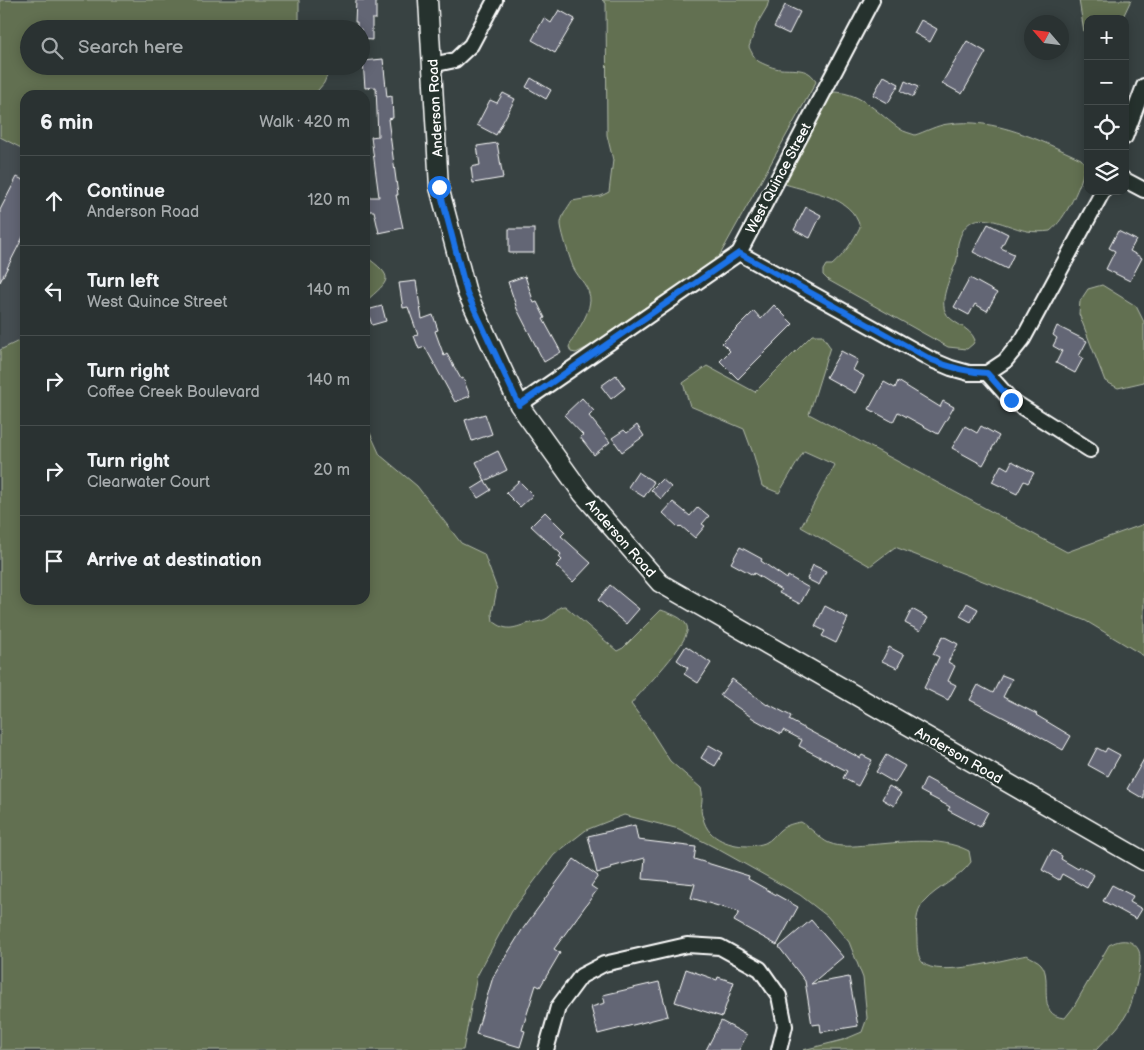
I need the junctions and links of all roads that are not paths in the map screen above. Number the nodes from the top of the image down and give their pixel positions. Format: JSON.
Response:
{"nodes":[{"id":1,"x":428,"y":0,"type":"edge"},
{"id":2,"x":494,"y":0,"type":"edge"},
{"id":3,"x":872,"y":0,"type":"edge"},
{"id":4,"x":432,"y":65,"type":"junction"},
{"id":5,"x":1144,"y":86,"type":"edge"},
{"id":6,"x":1129,"y":126,"type":"edge"},
{"id":7,"x":1129,"y":182,"type":"edge"},
{"id":8,"x":1144,"y":190,"type":"edge"},
{"id":9,"x":1100,"y":195,"type":"edge"},
{"id":10,"x":739,"y":253,"type":"junction"},
{"id":11,"x":987,"y":373,"type":"junction"},
{"id":12,"x":519,"y":405,"type":"junction"},
{"id":13,"x":1090,"y":450,"type":"dead end"},
{"id":14,"x":1144,"y":861,"type":"edge"},
{"id":15,"x":546,"y":1050,"type":"edge"},
{"id":16,"x":779,"y":1050,"type":"edge"}],
"edges":[{"from":1,"to":4,"type":"street","name":"Anderson Road"},
{"from":2,"to":4,"type":"street"},
{"from":3,"to":10,"type":"street","name":"West Quince Street"},
{"from":4,"to":12,"type":"street","name":"Anderson Road"},
{"from":5,"to":6,"type":"street"},
{"from":7,"to":8,"type":"street"},
{"from":9,"to":11,"type":"street"},
{"from":10,"to":11,"type":"street"},
{"from":10,"to":12,"type":"street","name":"West Quince Street"},
{"from":11,"to":13,"type":"street"},
{"from":12,"to":14,"type":"street","name":"Anderson Road"},
{"from":15,"to":16,"type":"street"}]}
